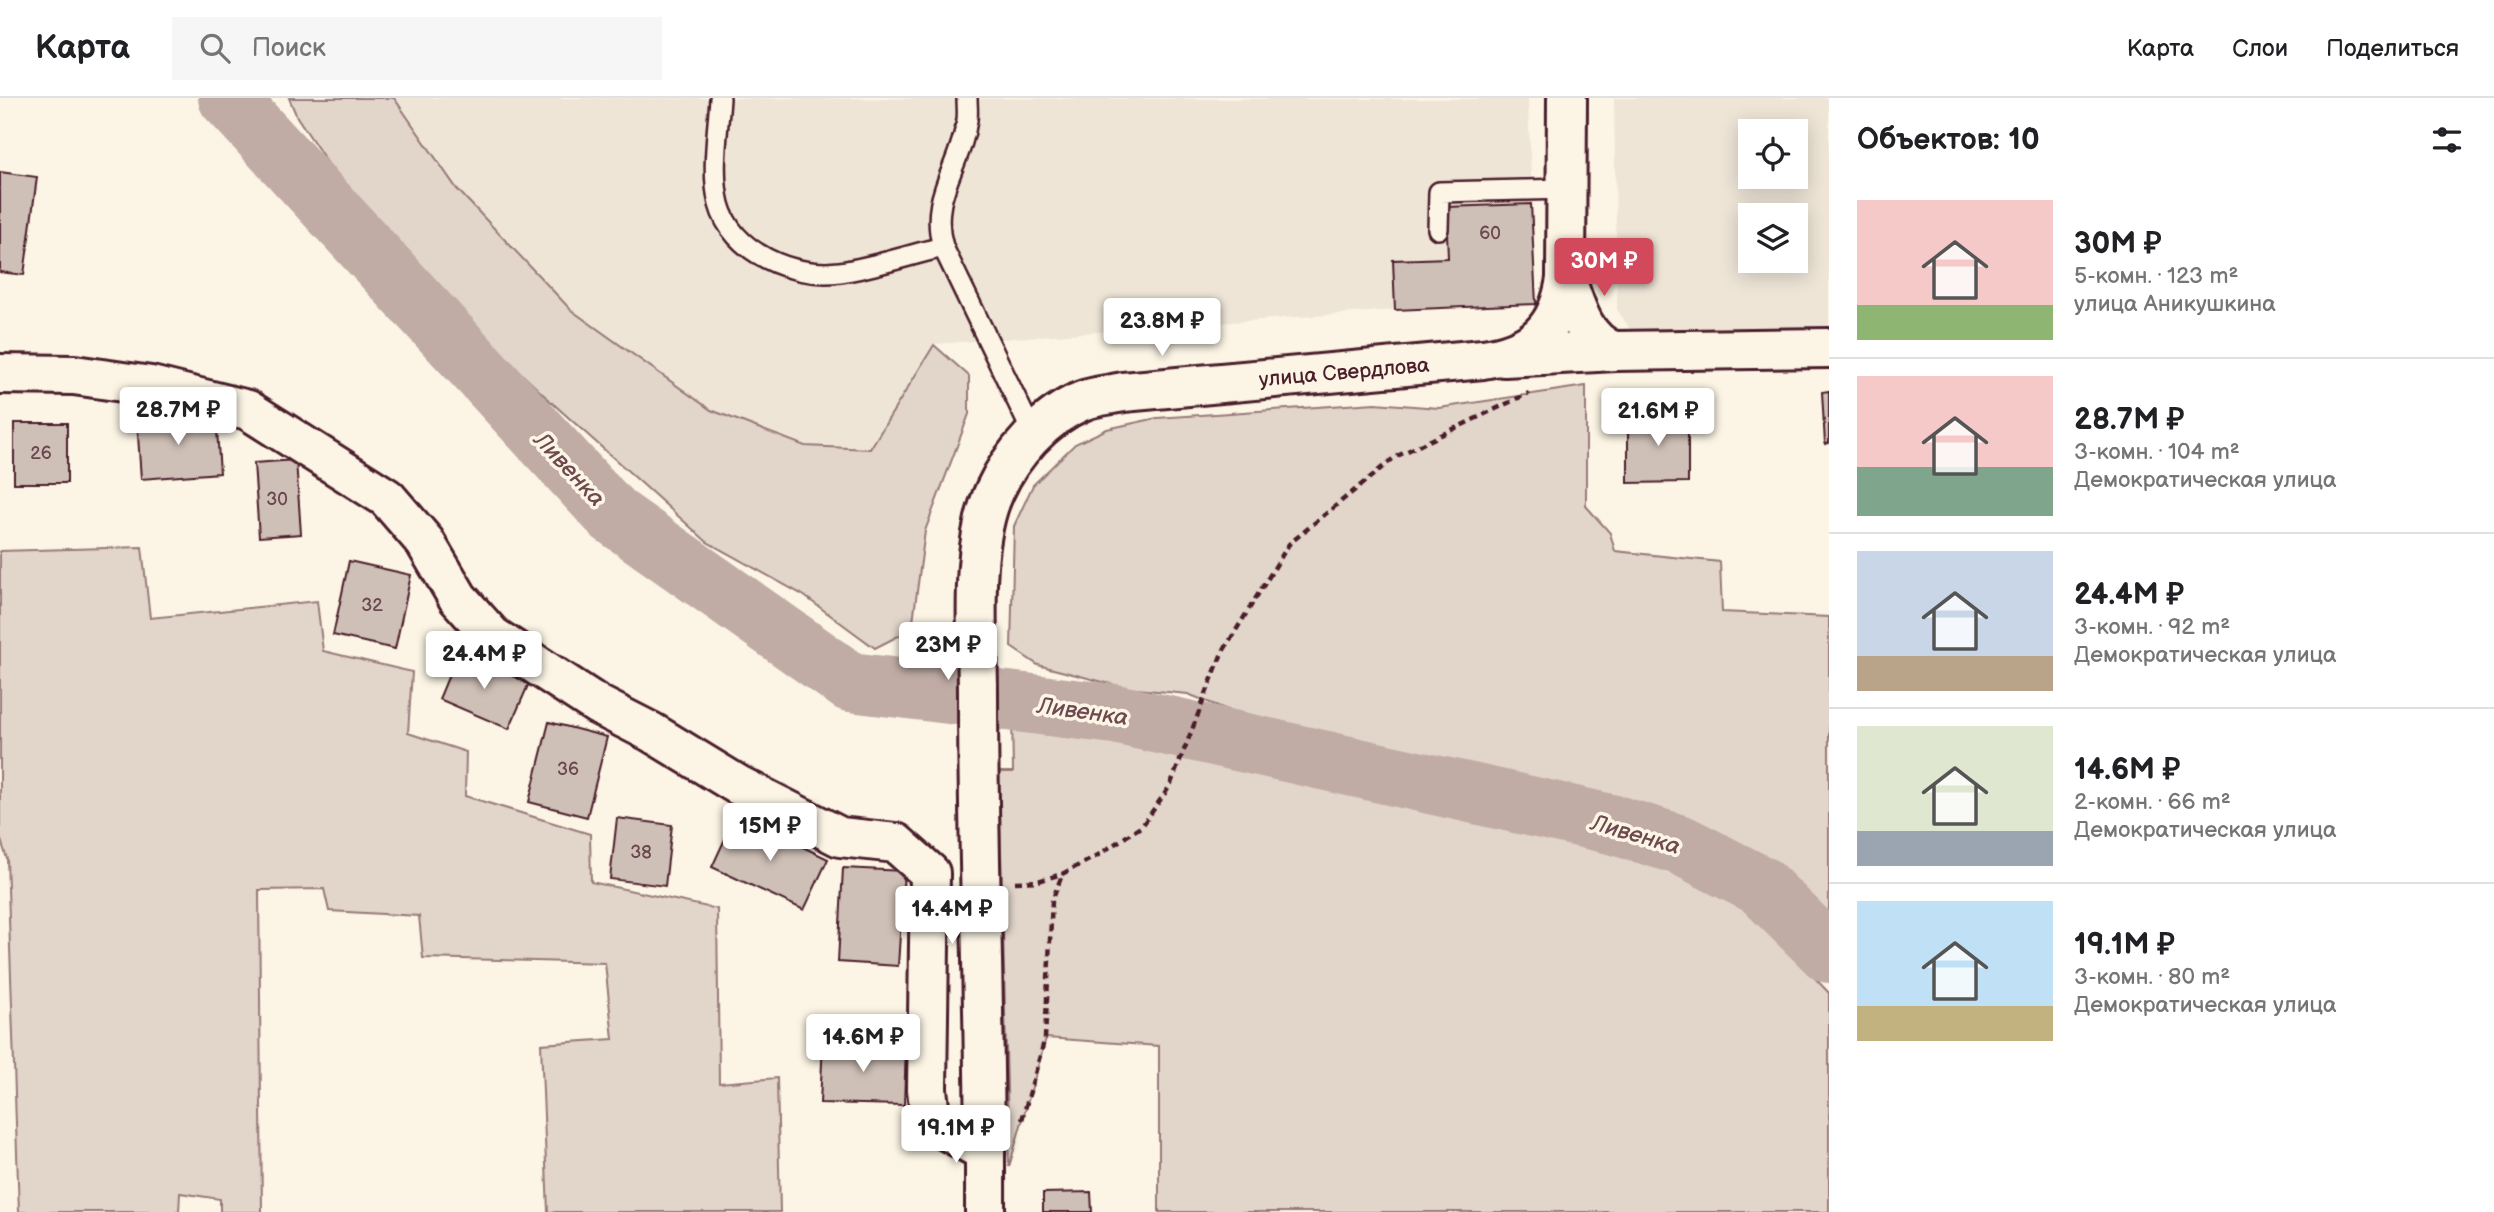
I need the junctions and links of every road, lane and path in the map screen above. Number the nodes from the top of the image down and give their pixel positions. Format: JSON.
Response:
{"nodes":[{"id":1,"x":720,"y":98,"type":"edge"},
{"id":2,"x":967,"y":98,"type":"edge"},
{"id":3,"x":1567,"y":98,"type":"edge"},
{"id":4,"x":1567,"y":189,"type":"junction"},
{"id":5,"x":1438,"y":229,"type":"dead end"},
{"id":6,"x":943,"y":247,"type":"junction"},
{"id":7,"x":1566,"y":279,"type":"junction"},
{"id":8,"x":1829,"y":348,"type":"edge"},
{"id":9,"x":1517,"y":350,"type":"junction"},
{"id":10,"x":1615,"y":351,"type":"junction"},
{"id":11,"x":0,"y":374,"type":"edge"},
{"id":12,"x":1532,"y":391,"type":"dead end"},
{"id":13,"x":1034,"y":436,"type":"junction"},
{"id":14,"x":1062,"y":874,"type":"junction"},
{"id":15,"x":1014,"y":882,"type":"dead end"},
{"id":16,"x":1020,"y":1128,"type":"dead end"},
{"id":17,"x":985,"y":1152,"type":"junction"},
{"id":18,"x":985,"y":1212,"type":"edge"}],
"edges":[{"from":1,"to":6,"type":"lane"},
{"from":2,"to":6,"type":"lane"},
{"from":3,"to":4,"type":"street"},
{"from":4,"to":5,"type":"lane"},
{"from":4,"to":7,"type":"street"},
{"from":6,"to":13,"type":"lane"},
{"from":7,"to":9,"type":"street"},
{"from":7,"to":10,"type":"street"},
{"from":8,"to":10,"type":"street","name":"улица Свердлова"},
{"from":9,"to":10,"type":"street","name":"улица Свердлова"},
{"from":9,"to":13,"type":"street","name":"улица Свердлова"},
{"from":11,"to":17,"type":"street"},
{"from":12,"to":14,"type":"path"},
{"from":13,"to":17,"type":"street","name":"улица Свердлова"},
{"from":14,"to":15,"type":"path"},
{"from":14,"to":16,"type":"path"},
{"from":17,"to":18,"type":"street","name":"улица Свердлова"}]}
